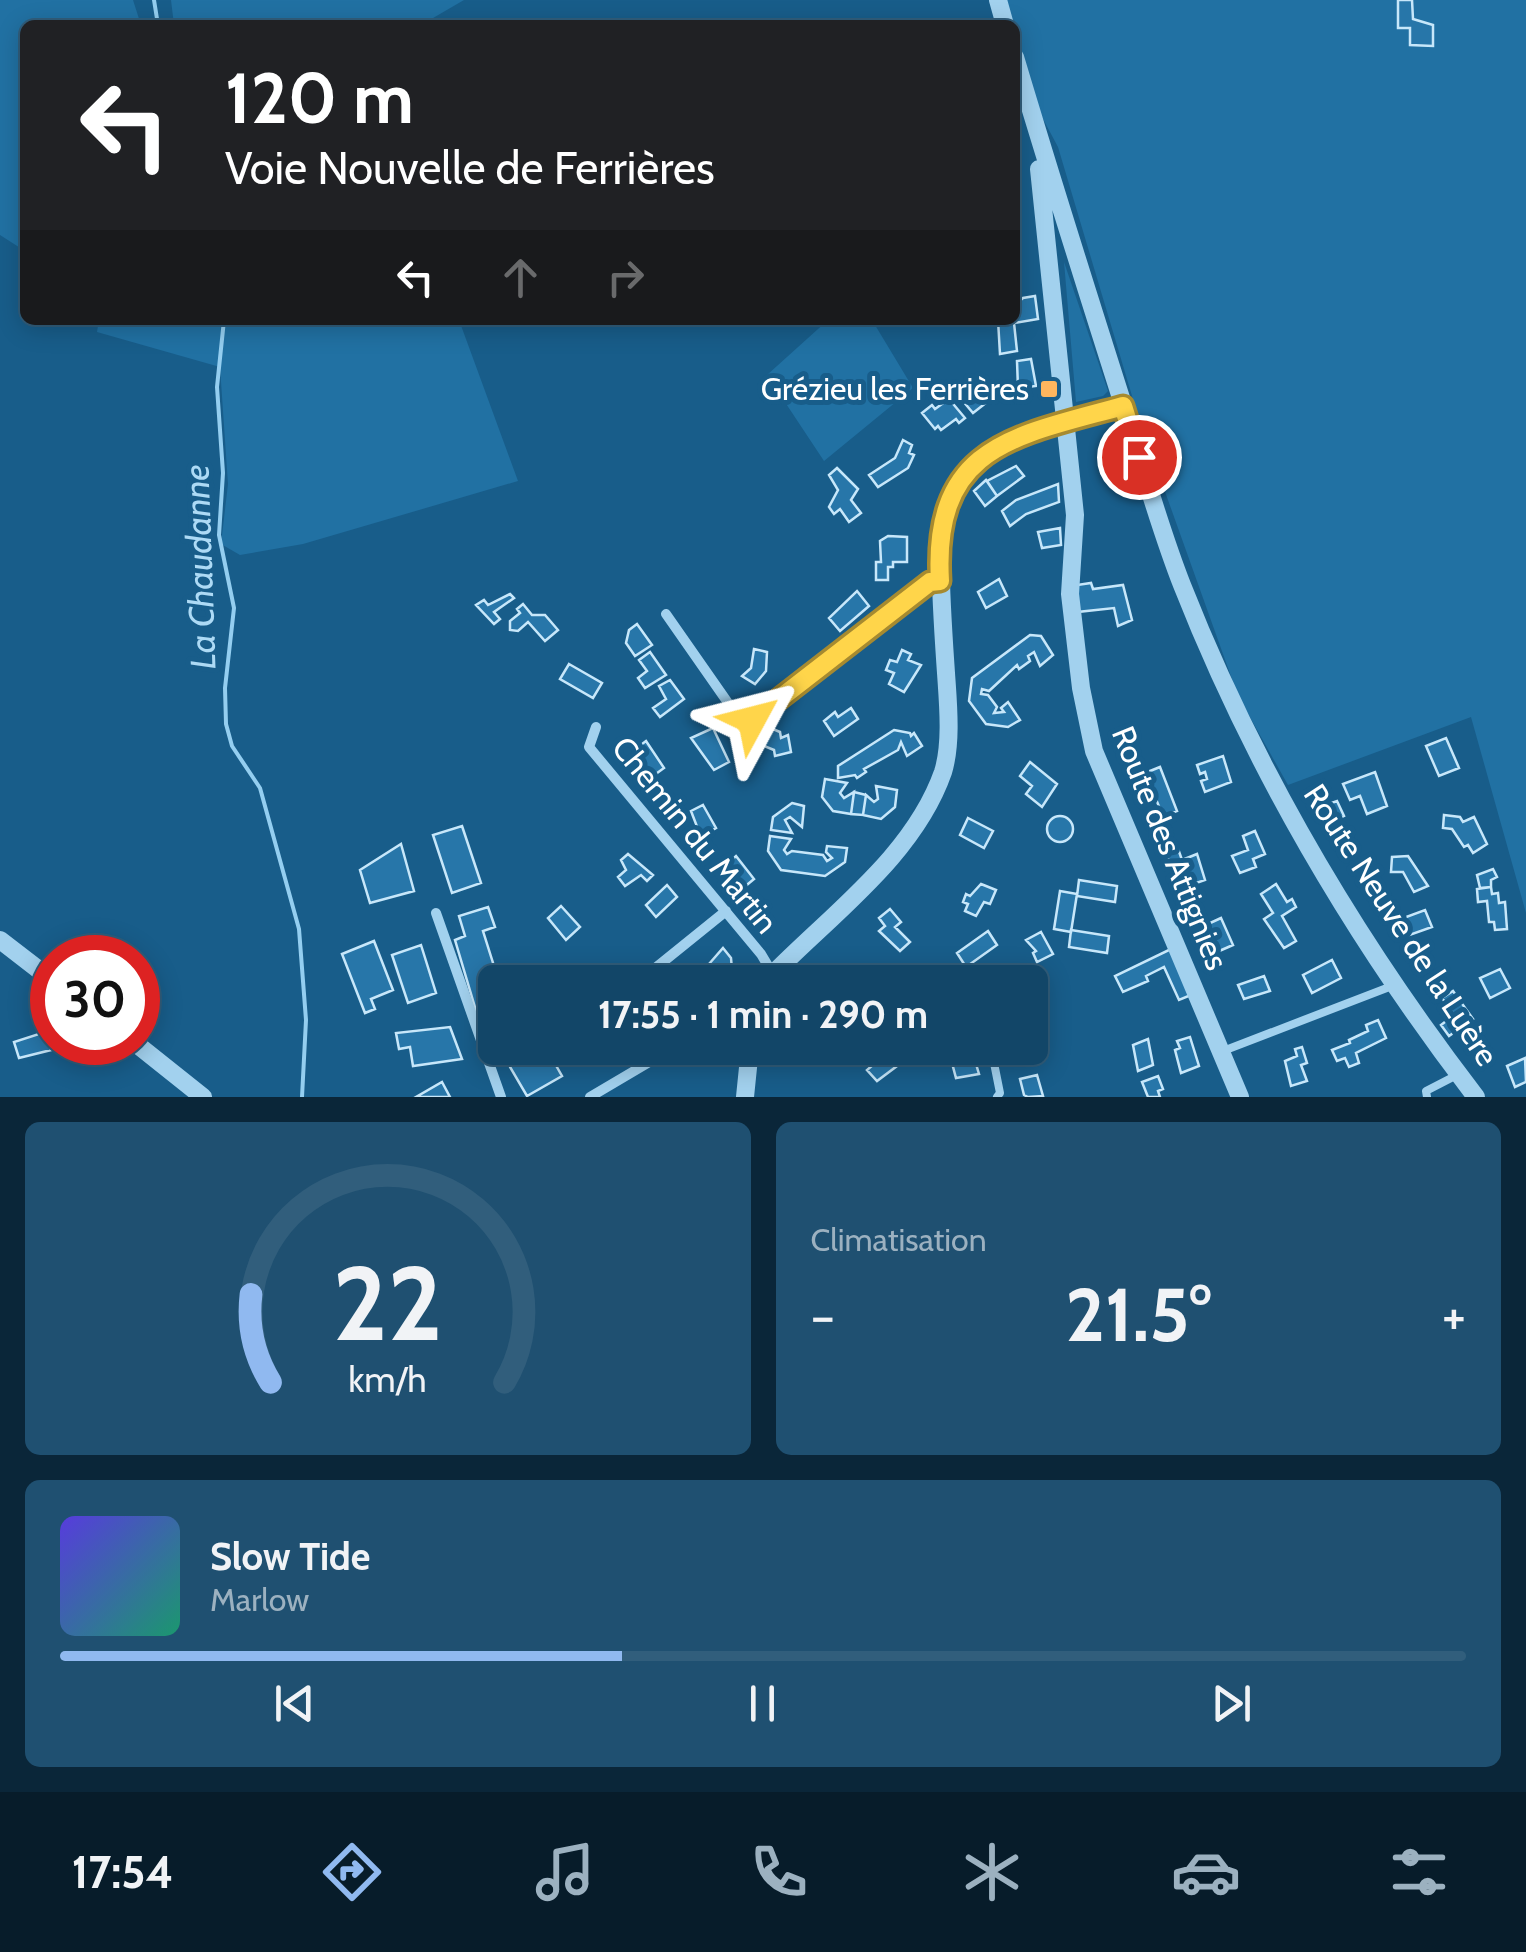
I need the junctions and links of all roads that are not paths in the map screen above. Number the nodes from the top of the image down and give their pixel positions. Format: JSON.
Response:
{"nodes":[{"id":1,"x":1020,"y":73,"type":"edge"},
{"id":2,"x":1031,"y":109,"type":"junction"},
{"id":3,"x":1070,"y":240,"type":"junction"},
{"id":4,"x":1049,"y":255,"type":"junction"},
{"id":5,"x":1123,"y":406,"type":"junction"},
{"id":6,"x":1066,"y":420,"type":"junction"},
{"id":7,"x":940,"y":581,"type":"junction"},
{"id":8,"x":666,"y":614,"type":"dead end"},
{"id":9,"x":596,"y":727,"type":"dead end"},
{"id":10,"x":726,"y":910,"type":"junction"},
{"id":11,"x":436,"y":912,"type":"dead end"},
{"id":12,"x":0,"y":940,"type":"edge"},
{"id":13,"x":30,"y":963,"type":"edge"},
{"id":14,"x":659,"y":965,"type":"edge"},
{"id":15,"x":759,"y":965,"type":"edge"},
{"id":16,"x":783,"y":965,"type":"edge"},
{"id":17,"x":1396,"y":984,"type":"junction"},
{"id":18,"x":1220,"y":1052,"type":"junction"},
{"id":19,"x":160,"y":1063,"type":"edge"},
{"id":20,"x":644,"y":1065,"type":"edge"},
{"id":21,"x":748,"y":1065,"type":"edge"},
{"id":22,"x":994,"y":1065,"type":"edge"},
{"id":23,"x":1459,"y":1074,"type":"junction"},
{"id":24,"x":203,"y":1097,"type":"edge"},
{"id":25,"x":501,"y":1097,"type":"edge"},
{"id":26,"x":590,"y":1097,"type":"edge"},
{"id":27,"x":745,"y":1097,"type":"edge"},
{"id":28,"x":997,"y":1097,"type":"edge"},
{"id":29,"x":1240,"y":1097,"type":"edge"},
{"id":30,"x":1427,"y":1097,"type":"edge"},
{"id":31,"x":1476,"y":1097,"type":"edge"}],
"edges":[{"from":1,"to":2,"type":"street"},
{"from":2,"to":3,"type":"street","name":"Route Neuve de la Luère"},
{"from":2,"to":4,"type":"street","name":"Route des Attignies"},
{"from":3,"to":4,"type":"street"},
{"from":3,"to":5,"type":"street","name":"Route Neuve de la Luère"},
{"from":4,"to":6,"type":"street","name":"Route des Attignies"},
{"from":5,"to":6,"type":"street"},
{"from":5,"to":17,"type":"street","name":"Route Neuve de la Luère"},
{"from":6,"to":7,"type":"street"},
{"from":6,"to":18,"type":"street","name":"Route des Attignies"},
{"from":7,"to":8,"type":"street"},
{"from":7,"to":16,"type":"street"},
{"from":9,"to":10,"type":"street","name":"Chemin du Martin"},
{"from":10,"to":14,"type":"street"},
{"from":10,"to":15,"type":"street","name":"Chemin du Martin"},
{"from":11,"to":25,"type":"street"},
{"from":12,"to":13,"type":"street"},
{"from":17,"to":18,"type":"lane"},
{"from":17,"to":23,"type":"street","name":"Route Neuve de la Luère"},
{"from":18,"to":29,"type":"street","name":"Route des Attignies"},
{"from":19,"to":24,"type":"street"},
{"from":20,"to":26,"type":"street"},
{"from":21,"to":27,"type":"street"},
{"from":22,"to":28,"type":"lane"},
{"from":23,"to":30,"type":"lane"},
{"from":23,"to":31,"type":"street","name":"Route Neuve de la Luère"}]}
